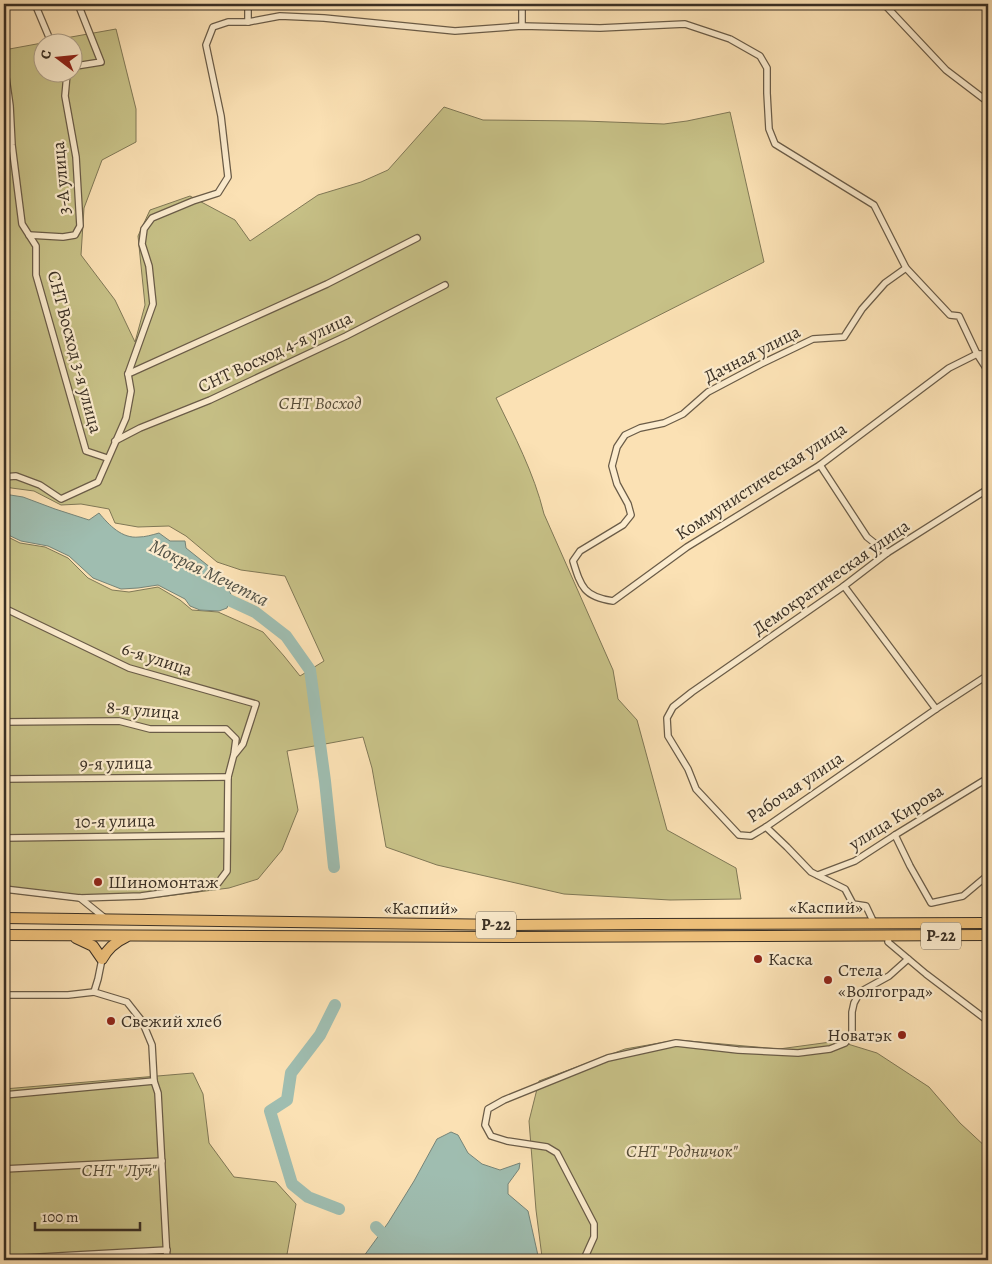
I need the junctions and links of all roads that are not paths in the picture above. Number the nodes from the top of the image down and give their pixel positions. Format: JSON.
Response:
{"nodes":[{"id":1,"x":36,"y":4,"type":"edge"},
{"id":2,"x":78,"y":4,"type":"edge"},
{"id":3,"x":248,"y":4,"type":"edge"},
{"id":4,"x":522,"y":4,"type":"edge"},
{"id":5,"x":884,"y":4,"type":"edge"},
{"id":6,"x":248,"y":22,"type":"junction"},
{"id":7,"x":522,"y":26,"type":"junction"},
{"id":8,"x":47,"y":32,"type":"edge"},
{"id":9,"x":4,"y":63,"type":"edge"},
{"id":10,"x":82,"y":65,"type":"edge"},
{"id":11,"x":66,"y":82,"type":"edge"},
{"id":12,"x":988,"y":102,"type":"edge"},
{"id":13,"x":29,"y":235,"type":"junction"},
{"id":14,"x":416,"y":238,"type":"dead end"},
{"id":15,"x":906,"y":268,"type":"junction"},
{"id":16,"x":445,"y":286,"type":"dead end"},
{"id":17,"x":977,"y":354,"type":"junction"},
{"id":18,"x":988,"y":354,"type":"edge"},
{"id":19,"x":988,"y":371,"type":"edge"},
{"id":20,"x":128,"y":374,"type":"junction"},
{"id":21,"x":115,"y":441,"type":"junction"},
{"id":22,"x":107,"y":458,"type":"junction"},
{"id":23,"x":820,"y":464,"type":"junction"},
{"id":24,"x":4,"y":477,"type":"edge"},
{"id":25,"x":988,"y":489,"type":"edge"},
{"id":26,"x":887,"y":553,"type":"junction"},
{"id":27,"x":579,"y":581,"type":"joint"},
{"id":28,"x":844,"y":586,"type":"junction"},
{"id":29,"x":4,"y":608,"type":"edge"},
{"id":30,"x":988,"y":674,"type":"edge"},
{"id":31,"x":692,"y":692,"type":"joint"},
{"id":32,"x":936,"y":709,"type":"junction"},
{"id":33,"x":4,"y":722,"type":"edge"},
{"id":34,"x":234,"y":754,"type":"junction"},
{"id":35,"x":228,"y":777,"type":"junction"},
{"id":36,"x":988,"y":778,"type":"edge"},
{"id":37,"x":4,"y":780,"type":"edge"},
{"id":38,"x":766,"y":827,"type":"junction"},
{"id":39,"x":895,"y":834,"type":"junction"},
{"id":40,"x":227,"y":835,"type":"junction"},
{"id":41,"x":4,"y":838,"type":"edge"},
{"id":42,"x":988,"y":875,"type":"edge"},
{"id":43,"x":818,"y":876,"type":"junction"},
{"id":44,"x":4,"y":889,"type":"edge"},
{"id":45,"x":80,"y":898,"type":"junction"},
{"id":46,"x":4,"y":918,"type":"edge"},
{"id":47,"x":106,"y":920,"type":"junction"},
{"id":48,"x":874,"y":923,"type":"junction"},
{"id":49,"x":988,"y":923,"type":"edge"},
{"id":50,"x":4,"y":935,"type":"edge"},
{"id":51,"x":988,"y":935,"type":"edge"},
{"id":52,"x":73,"y":936,"type":"junction"},
{"id":53,"x":128,"y":936,"type":"junction"},
{"id":54,"x":889,"y":939,"type":"junction"},
{"id":55,"x":102,"y":959,"type":"junction"},
{"id":56,"x":908,"y":959,"type":"junction"},
{"id":57,"x":94,"y":992,"type":"junction"},
{"id":58,"x":4,"y":995,"type":"edge"},
{"id":59,"x":988,"y":1021,"type":"edge"},
{"id":60,"x":154,"y":1081,"type":"junction"},
{"id":61,"x":4,"y":1095,"type":"edge"},
{"id":62,"x":162,"y":1161,"type":"junction"},
{"id":63,"x":4,"y":1169,"type":"edge"},
{"id":64,"x":167,"y":1250,"type":"junction"},
{"id":65,"x":4,"y":1259,"type":"edge"},
{"id":66,"x":167,"y":1260,"type":"edge"},
{"id":67,"x":586,"y":1260,"type":"edge"}],
"edges":[{"from":1,"to":8,"type":"street"},
{"from":2,"to":10,"type":"street"},
{"from":3,"to":6,"type":"street"},
{"from":4,"to":7,"type":"street"},
{"from":5,"to":12,"type":"street"},
{"from":6,"to":7,"type":"street"},
{"from":6,"to":20,"type":"street"},
{"from":7,"to":15,"type":"street"},
{"from":9,"to":13,"type":"street","name":"СНТ Восход 3-я улица"},
{"from":11,"to":13,"type":"street","name":"3-А улица"},
{"from":13,"to":22,"type":"street","name":"СНТ Восход 3-я улица"},
{"from":14,"to":20,"type":"street"},
{"from":15,"to":17,"type":"street"},
{"from":15,"to":27,"type":"street","name":"Дачная улица"},
{"from":16,"to":21,"type":"street","name":"СНТ Восход 4-я улица"},
{"from":17,"to":18,"type":"street","name":"Коммунистическая улица"},
{"from":17,"to":19,"type":"street"},
{"from":17,"to":23,"type":"street","name":"Коммунистическая улица"},
{"from":20,"to":21,"type":"street"},
{"from":21,"to":22,"type":"street"},
{"from":22,"to":24,"type":"street"},
{"from":23,"to":26,"type":"street"},
{"from":23,"to":27,"type":"street","name":"Коммунистическая улица"},
{"from":25,"to":26,"type":"street","name":"Демократическая улица"},
{"from":26,"to":28,"type":"street","name":"Демократическая улица"},
{"from":28,"to":31,"type":"street","name":"Демократическая улица"},
{"from":28,"to":32,"type":"street"},
{"from":29,"to":34,"type":"street","name":"6-я улица"},
{"from":30,"to":32,"type":"street","name":"Рабочая улица"},
{"from":31,"to":38,"type":"street","name":"Рабочая улица"},
{"from":32,"to":38,"type":"street","name":"Рабочая улица"},
{"from":33,"to":34,"type":"street","name":"8-я улица"},
{"from":34,"to":35,"type":"street","name":"8-я улица"},
{"from":35,"to":37,"type":"street","name":"9-я улица"},
{"from":35,"to":40,"type":"street","name":"8-я улица"},
{"from":36,"to":39,"type":"street","name":"улица Кирова"},
{"from":38,"to":43,"type":"street"},
{"from":39,"to":42,"type":"street"},
{"from":39,"to":43,"type":"street","name":"улица Кирова"},
{"from":40,"to":41,"type":"street","name":"10-я улица"},
{"from":40,"to":45,"type":"street","name":"8-я улица"},
{"from":43,"to":48,"type":"street"},
{"from":44,"to":45,"type":"street","name":"8-я улица"},
{"from":45,"to":47,"type":"street"},
{"from":46,"to":47,"type":"highway","name":"«Каспий»","number":"Р-22"},
{"from":47,"to":48,"type":"highway","name":"«Каспий»","number":"Р-22"},
{"from":48,"to":49,"type":"highway","name":"«Каспий»","number":"Р-22"},
{"from":50,"to":52,"type":"highway","name":"«Каспий»","number":"Р-22"},
{"from":51,"to":54,"type":"highway","name":"«Каспий»","number":"Р-22"},
{"from":52,"to":53,"type":"highway","name":"«Каспий»","number":"Р-22"},
{"from":52,"to":55,"type":"highway"},
{"from":53,"to":54,"type":"highway","name":"«Каспий»","number":"Р-22"},
{"from":53,"to":55,"type":"highway"},
{"from":54,"to":56,"type":"street"},
{"from":55,"to":57,"type":"street"},
{"from":56,"to":59,"type":"street"},
{"from":56,"to":67,"type":"street"},
{"from":57,"to":58,"type":"street"},
{"from":57,"to":60,"type":"street"},
{"from":60,"to":61,"type":"street"},
{"from":60,"to":62,"type":"street"},
{"from":62,"to":63,"type":"street"},
{"from":62,"to":64,"type":"street"},
{"from":64,"to":65,"type":"street"},
{"from":64,"to":66,"type":"street"}]}
